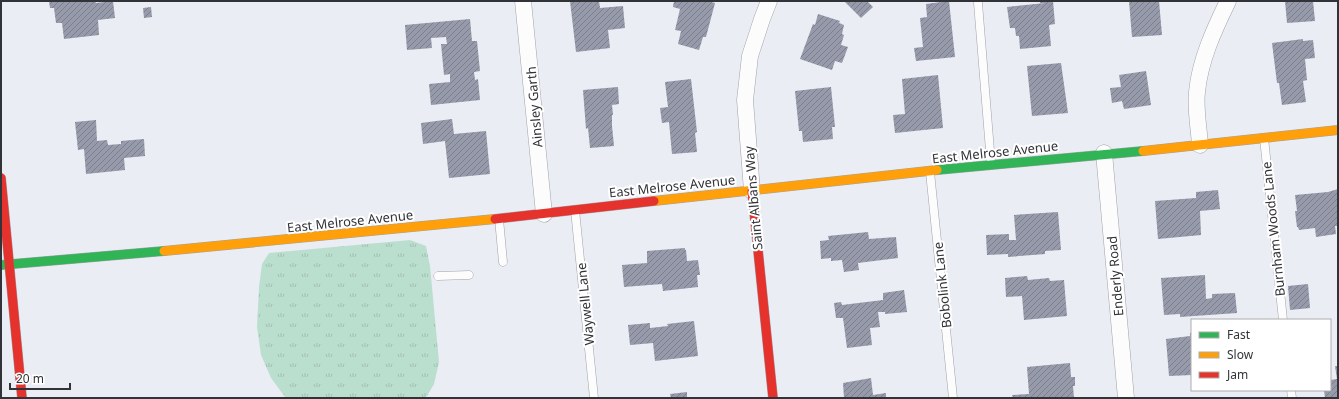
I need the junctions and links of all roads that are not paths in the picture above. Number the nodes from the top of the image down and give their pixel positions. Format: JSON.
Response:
{"nodes":[{"id":1,"x":524,"y":1,"type":"edge"},
{"id":2,"x":769,"y":1,"type":"edge"},
{"id":3,"x":1228,"y":1,"type":"edge"},
{"id":4,"x":978,"y":3,"type":"dead end"},
{"id":5,"x":1338,"y":130,"type":"edge"},
{"id":6,"x":1263,"y":138,"type":"junction"},
{"id":7,"x":1200,"y":145,"type":"junction"},
{"id":8,"x":1104,"y":154,"type":"junction"},
{"id":9,"x":991,"y":165,"type":"junction"},
{"id":10,"x":930,"y":171,"type":"junction"},
{"id":11,"x":1,"y":178,"type":"edge"},
{"id":12,"x":752,"y":191,"type":"junction"},
{"id":13,"x":575,"y":209,"type":"junction"},
{"id":14,"x":544,"y":214,"type":"junction"},
{"id":15,"x":499,"y":219,"type":"junction"},
{"id":16,"x":503,"y":262,"type":"dead end"},
{"id":17,"x":5,"y":265,"type":"edge"},
{"id":18,"x":469,"y":275,"type":"dead end"},
{"id":19,"x":438,"y":276,"type":"dead end"},
{"id":20,"x":1283,"y":319,"type":"edge"},
{"id":21,"x":22,"y":398,"type":"edge"},
{"id":22,"x":594,"y":398,"type":"edge"},
{"id":23,"x":773,"y":398,"type":"edge"},
{"id":24,"x":953,"y":398,"type":"edge"},
{"id":25,"x":1126,"y":398,"type":"edge"}],
"edges":[{"from":1,"to":14,"type":"street","name":"Ainsley Garth"},
{"from":2,"to":12,"type":"street","name":"Saint Albans Way"},
{"from":3,"to":7,"type":"street"},
{"from":4,"to":9,"type":"lane"},
{"from":5,"to":6,"type":"street","name":"East Melrose Avenue"},
{"from":6,"to":7,"type":"street","name":"East Melrose Avenue"},
{"from":6,"to":20,"type":"lane","name":"Burnham Woods Lane"},
{"from":7,"to":8,"type":"street","name":"East Melrose Avenue"},
{"from":8,"to":9,"type":"street","name":"East Melrose Avenue"},
{"from":8,"to":25,"type":"street","name":"Enderly Road"},
{"from":9,"to":10,"type":"street","name":"East Melrose Avenue"},
{"from":10,"to":12,"type":"street","name":"East Melrose Avenue"},
{"from":10,"to":24,"type":"lane","name":"Bobolink Lane"},
{"from":11,"to":17,"type":"street"},
{"from":12,"to":13,"type":"street","name":"East Melrose Avenue"},
{"from":12,"to":23,"type":"street","name":"Saint Albans Way"},
{"from":13,"to":14,"type":"street","name":"East Melrose Avenue"},
{"from":13,"to":22,"type":"lane","name":"Waywell Lane"},
{"from":14,"to":15,"type":"street","name":"East Melrose Avenue"},
{"from":15,"to":16,"type":"lane"},
{"from":15,"to":17,"type":"street","name":"East Melrose Avenue"},
{"from":17,"to":21,"type":"street"},
{"from":18,"to":19,"type":"lane"}]}
